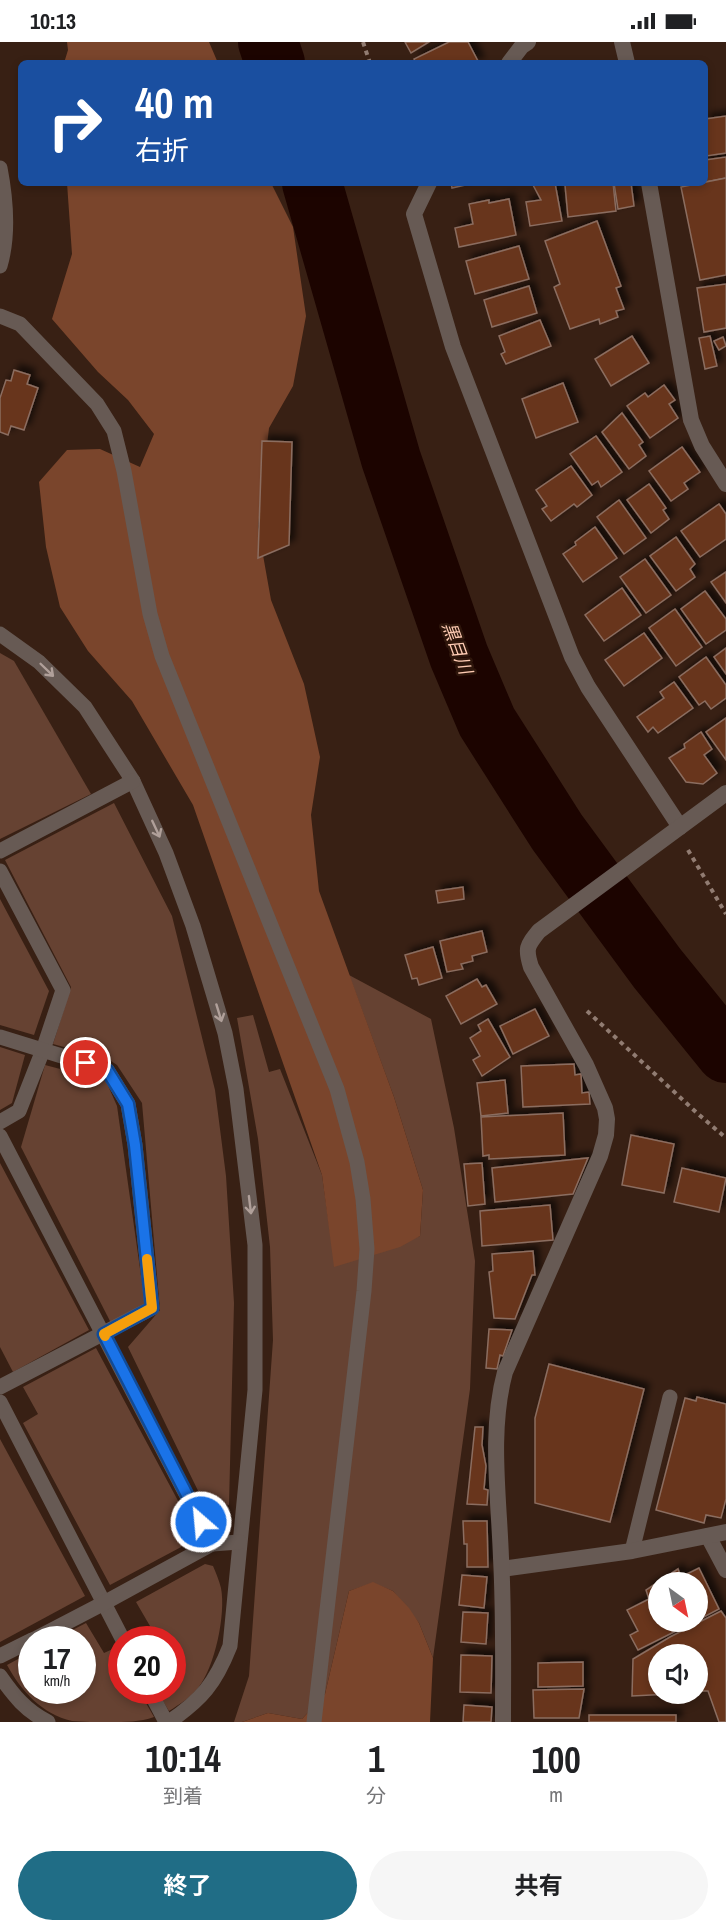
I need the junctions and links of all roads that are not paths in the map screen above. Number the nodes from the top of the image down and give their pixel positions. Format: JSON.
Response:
{"nodes":[{"id":1,"x":528,"y":42,"type":"edge"},
{"id":2,"x":622,"y":42,"type":"edge"},
{"id":3,"x":511,"y":60,"type":"edge"},
{"id":4,"x":626,"y":60,"type":"edge"},
{"id":5,"x":0,"y":168,"type":"edge"},
{"id":6,"x":428,"y":186,"type":"edge"},
{"id":7,"x":650,"y":186,"type":"edge"},
{"id":8,"x":0,"y":266,"type":"edge"},
{"id":9,"x":0,"y":316,"type":"edge"},
{"id":10,"x":726,"y":484,"type":"edge"},
{"id":11,"x":0,"y":634,"type":"edge"},
{"id":12,"x":133,"y":781,"type":"junction"},
{"id":13,"x":726,"y":793,"type":"edge"},
{"id":14,"x":673,"y":831,"type":"junction"},
{"id":15,"x":0,"y":851,"type":"edge"},
{"id":16,"x":0,"y":871,"type":"edge"},
{"id":17,"x":0,"y":1037,"type":"edge"},
{"id":18,"x":43,"y":1050,"type":"junction"},
{"id":19,"x":0,"y":1122,"type":"edge"},
{"id":20,"x":0,"y":1136,"type":"edge"},
{"id":21,"x":104,"y":1334,"type":"junction"},
{"id":22,"x":0,"y":1387,"type":"edge"},
{"id":23,"x":670,"y":1397,"type":"dead end"},
{"id":24,"x":0,"y":1402,"type":"edge"},
{"id":25,"x":726,"y":1532,"type":"edge"},
{"id":26,"x":708,"y":1536,"type":"junction"},
{"id":27,"x":239,"y":1542,"type":"junction"},
{"id":28,"x":212,"y":1544,"type":"junction"},
{"id":29,"x":632,"y":1551,"type":"junction"},
{"id":30,"x":502,"y":1569,"type":"junction"},
{"id":31,"x":726,"y":1570,"type":"edge"},
{"id":32,"x":104,"y":1603,"type":"junction"},
{"id":33,"x":59,"y":1626,"type":"edge"},
{"id":34,"x":116,"y":1626,"type":"edge"},
{"id":35,"x":18,"y":1647,"type":"edge"},
{"id":36,"x":0,"y":1656,"type":"edge"},
{"id":37,"x":0,"y":1676,"type":"edge"},
{"id":38,"x":157,"y":1704,"type":"edge"},
{"id":39,"x":48,"y":1722,"type":"edge"},
{"id":40,"x":167,"y":1722,"type":"edge"},
{"id":41,"x":314,"y":1722,"type":"edge"},
{"id":42,"x":503,"y":1722,"type":"edge"}],
"edges":[{"from":1,"to":3,"type":"street"},
{"from":2,"to":4,"type":"street"},
{"from":5,"to":8,"type":"lane"},
{"from":6,"to":14,"type":"street"},
{"from":7,"to":10,"type":"street"},
{"from":9,"to":41,"type":"lane"},
{"from":11,"to":12,"type":"lane","one_way":true},
{"from":12,"to":15,"type":"lane"},
{"from":12,"to":27,"type":"lane","one_way":true},
{"from":13,"to":14,"type":"street"},
{"from":14,"to":30,"type":"street"},
{"from":16,"to":18,"type":"lane"},
{"from":17,"to":18,"type":"lane"},
{"from":18,"to":19,"type":"lane"},
{"from":18,"to":21,"type":"lane"},
{"from":20,"to":21,"type":"lane"},
{"from":21,"to":22,"type":"lane"},
{"from":21,"to":28,"type":"lane"},
{"from":23,"to":29,"type":"lane"},
{"from":24,"to":32,"type":"lane"},
{"from":25,"to":26,"type":"street"},
{"from":26,"to":29,"type":"street"},
{"from":26,"to":31,"type":"street"},
{"from":27,"to":28,"type":"lane"},
{"from":27,"to":40,"type":"lane"},
{"from":28,"to":32,"type":"lane"},
{"from":29,"to":30,"type":"street"},
{"from":30,"to":42,"type":"street"},
{"from":32,"to":33,"type":"lane"},
{"from":32,"to":34,"type":"lane"},
{"from":35,"to":36,"type":"lane"},
{"from":37,"to":39,"type":"lane"},
{"from":38,"to":40,"type":"lane"}]}
